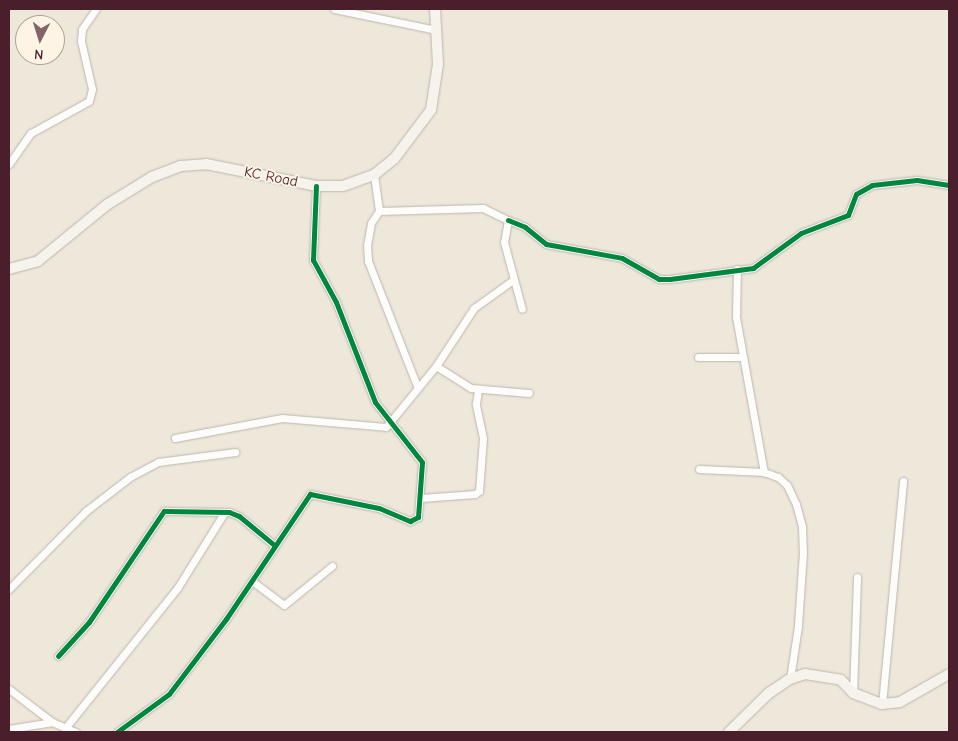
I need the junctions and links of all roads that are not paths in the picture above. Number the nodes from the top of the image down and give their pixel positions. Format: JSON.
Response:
{"nodes":[{"id":1,"x":96,"y":9,"type":"edge"},
{"id":2,"x":334,"y":9,"type":"edge"},
{"id":3,"x":435,"y":9,"type":"edge"},
{"id":4,"x":436,"y":30,"type":"junction"},
{"id":5,"x":9,"y":164,"type":"edge"},
{"id":6,"x":374,"y":175,"type":"junction"},
{"id":7,"x":949,"y":185,"type":"edge"},
{"id":8,"x":316,"y":186,"type":"junction"},
{"id":9,"x":378,"y":211,"type":"junction"},
{"id":10,"x":508,"y":220,"type":"junction"},
{"id":11,"x":9,"y":269,"type":"edge"},
{"id":12,"x":737,"y":269,"type":"junction"},
{"id":13,"x":513,"y":280,"type":"junction"},
{"id":14,"x":522,"y":309,"type":"dead end"},
{"id":15,"x":698,"y":357,"type":"dead end"},
{"id":16,"x":742,"y":357,"type":"junction"},
{"id":17,"x":436,"y":366,"type":"junction"},
{"id":18,"x":417,"y":386,"type":"junction"},
{"id":19,"x":478,"y":389,"type":"junction"},
{"id":20,"x":529,"y":393,"type":"dead end"},
{"id":21,"x":391,"y":422,"type":"junction"},
{"id":22,"x":175,"y":438,"type":"dead end"},
{"id":23,"x":235,"y":452,"type":"dead end"},
{"id":24,"x":699,"y":469,"type":"dead end"},
{"id":25,"x":764,"y":472,"type":"junction"},
{"id":26,"x":903,"y":481,"type":"dead end"},
{"id":27,"x":421,"y":498,"type":"junction"},
{"id":28,"x":224,"y":513,"type":"junction"},
{"id":29,"x":274,"y":545,"type":"junction"},
{"id":30,"x":332,"y":566,"type":"dead end"},
{"id":31,"x":857,"y":576,"type":"dead end"},
{"id":32,"x":252,"y":581,"type":"junction"},
{"id":33,"x":9,"y":589,"type":"edge"},
{"id":34,"x":58,"y":656,"type":"dead end"},
{"id":35,"x":949,"y":674,"type":"edge"},
{"id":36,"x":790,"y":679,"type":"junction"},
{"id":37,"x":9,"y":689,"type":"edge"},
{"id":38,"x":853,"y":693,"type":"junction"},
{"id":39,"x":882,"y":704,"type":"junction"},
{"id":40,"x":52,"y":722,"type":"junction"},
{"id":41,"x":66,"y":727,"type":"junction"},
{"id":42,"x":9,"y":729,"type":"edge"},
{"id":43,"x":76,"y":732,"type":"edge"},
{"id":44,"x":117,"y":732,"type":"edge"},
{"id":45,"x":729,"y":732,"type":"edge"}],
"edges":[{"from":1,"to":5,"type":"street"},
{"from":2,"to":4,"type":"street"},
{"from":3,"to":4,"type":"main road","name":"KC Road"},
{"from":4,"to":6,"type":"main road","name":"KC Road"},
{"from":6,"to":8,"type":"main road","name":"KC Road"},
{"from":6,"to":9,"type":"street"},
{"from":7,"to":12,"type":"street"},
{"from":8,"to":11,"type":"main road","name":"KC Road"},
{"from":8,"to":21,"type":"street"},
{"from":9,"to":10,"type":"street"},
{"from":9,"to":18,"type":"street"},
{"from":10,"to":12,"type":"street"},
{"from":10,"to":13,"type":"street"},
{"from":12,"to":16,"type":"street"},
{"from":13,"to":14,"type":"street"},
{"from":13,"to":17,"type":"street"},
{"from":15,"to":16,"type":"street"},
{"from":16,"to":25,"type":"street"},
{"from":17,"to":18,"type":"street"},
{"from":17,"to":19,"type":"street"},
{"from":18,"to":21,"type":"street"},
{"from":19,"to":20,"type":"street"},
{"from":19,"to":27,"type":"street"},
{"from":21,"to":22,"type":"street"},
{"from":21,"to":27,"type":"street"},
{"from":23,"to":33,"type":"street"},
{"from":24,"to":25,"type":"street"},
{"from":25,"to":36,"type":"street"},
{"from":26,"to":39,"type":"street"},
{"from":27,"to":29,"type":"street"},
{"from":28,"to":29,"type":"street"},
{"from":28,"to":34,"type":"street"},
{"from":28,"to":41,"type":"street"},
{"from":29,"to":32,"type":"street"},
{"from":30,"to":32,"type":"street"},
{"from":31,"to":38,"type":"street"},
{"from":32,"to":44,"type":"street"},
{"from":35,"to":39,"type":"main road"},
{"from":36,"to":38,"type":"main road"},
{"from":36,"to":45,"type":"main road"},
{"from":37,"to":40,"type":"street"},
{"from":38,"to":39,"type":"main road"},
{"from":40,"to":41,"type":"street"},
{"from":40,"to":42,"type":"street"},
{"from":41,"to":43,"type":"street"}]}
